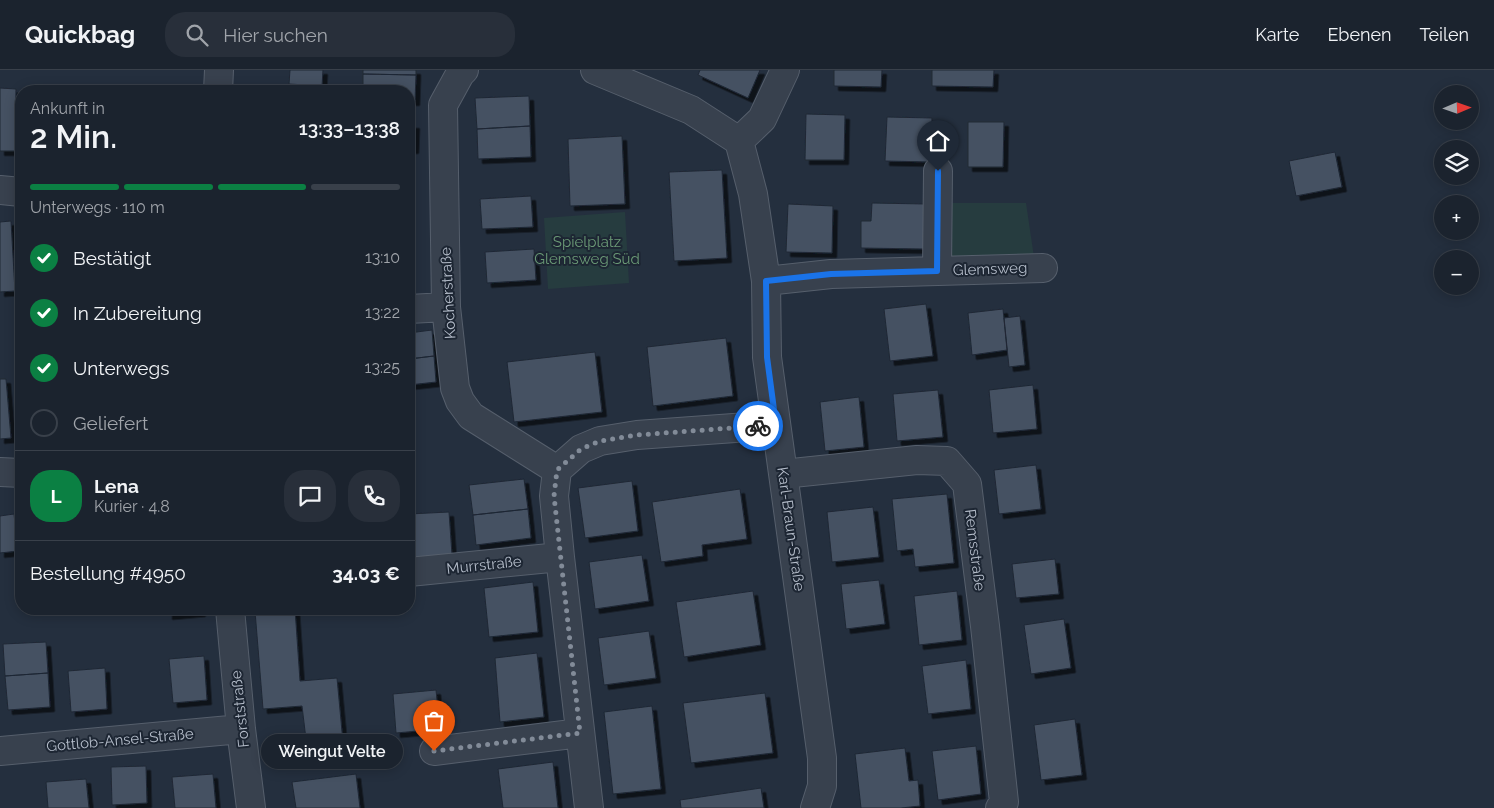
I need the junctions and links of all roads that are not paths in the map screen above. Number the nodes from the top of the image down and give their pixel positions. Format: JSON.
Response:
{"nodes":[{"id":1,"x":220,"y":70,"type":"edge"},
{"id":2,"x":464,"y":70,"type":"edge"},
{"id":3,"x":596,"y":70,"type":"edge"},
{"id":4,"x":785,"y":70,"type":"edge"},
{"id":5,"x":219,"y":85,"type":"edge"},
{"id":6,"x":739,"y":141,"type":"junction"},
{"id":7,"x":938,"y":171,"type":"dead end"},
{"id":8,"x":0,"y":190,"type":"edge"},
{"id":9,"x":15,"y":191,"type":"edge"},
{"id":10,"x":1043,"y":268,"type":"dead end"},
{"id":11,"x":937,"y":271,"type":"junction"},
{"id":12,"x":766,"y":281,"type":"junction"},
{"id":13,"x":446,"y":307,"type":"junction"},
{"id":14,"x":415,"y":309,"type":"edge"},
{"id":15,"x":776,"y":425,"type":"junction"},
{"id":16,"x":557,"y":470,"type":"junction"},
{"id":17,"x":0,"y":472,"type":"edge"},
{"id":18,"x":15,"y":473,"type":"edge"},
{"id":19,"x":783,"y":474,"type":"junction"},
{"id":20,"x":560,"y":557,"type":"junction"},
{"id":21,"x":415,"y":571,"type":"edge"},
{"id":22,"x":231,"y":615,"type":"edge"},
{"id":23,"x":241,"y":729,"type":"junction"},
{"id":24,"x":580,"y":733,"type":"junction"},
{"id":25,"x":0,"y":750,"type":"edge"},
{"id":26,"x":434,"y":751,"type":"dead end"},
{"id":27,"x":251,"y":808,"type":"edge"},
{"id":28,"x":589,"y":808,"type":"edge"},
{"id":29,"x":815,"y":808,"type":"edge"},
{"id":30,"x":1000,"y":808,"type":"edge"}],
"edges":[{"from":1,"to":5,"type":"street"},
{"from":2,"to":13,"type":"street","name":"Kocherstraße"},
{"from":3,"to":6,"type":"street"},
{"from":4,"to":6,"type":"street"},
{"from":6,"to":12,"type":"street","name":"Karl-Braun-Straße"},
{"from":7,"to":11,"type":"street","name":"Glemsweg"},
{"from":8,"to":9,"type":"street"},
{"from":10,"to":11,"type":"street","name":"Glemsweg"},
{"from":11,"to":12,"type":"street","name":"Glemsweg"},
{"from":12,"to":15,"type":"street","name":"Karl-Braun-Straße"},
{"from":13,"to":14,"type":"street"},
{"from":13,"to":16,"type":"street","name":"Kocherstraße"},
{"from":15,"to":16,"type":"street"},
{"from":15,"to":19,"type":"street","name":"Karl-Braun-Straße"},
{"from":16,"to":20,"type":"street"},
{"from":17,"to":18,"type":"street"},
{"from":19,"to":29,"type":"street","name":"Karl-Braun-Straße"},
{"from":19,"to":30,"type":"street","name":"Remsstraße"},
{"from":20,"to":21,"type":"street","name":"Murrstraße"},
{"from":20,"to":24,"type":"street"},
{"from":22,"to":23,"type":"street","name":"Forststraße"},
{"from":23,"to":25,"type":"street","name":"Gottlob-Ansel-Straße"},
{"from":23,"to":27,"type":"street","name":"Forststraße"},
{"from":24,"to":26,"type":"street"},
{"from":24,"to":28,"type":"street"}]}
